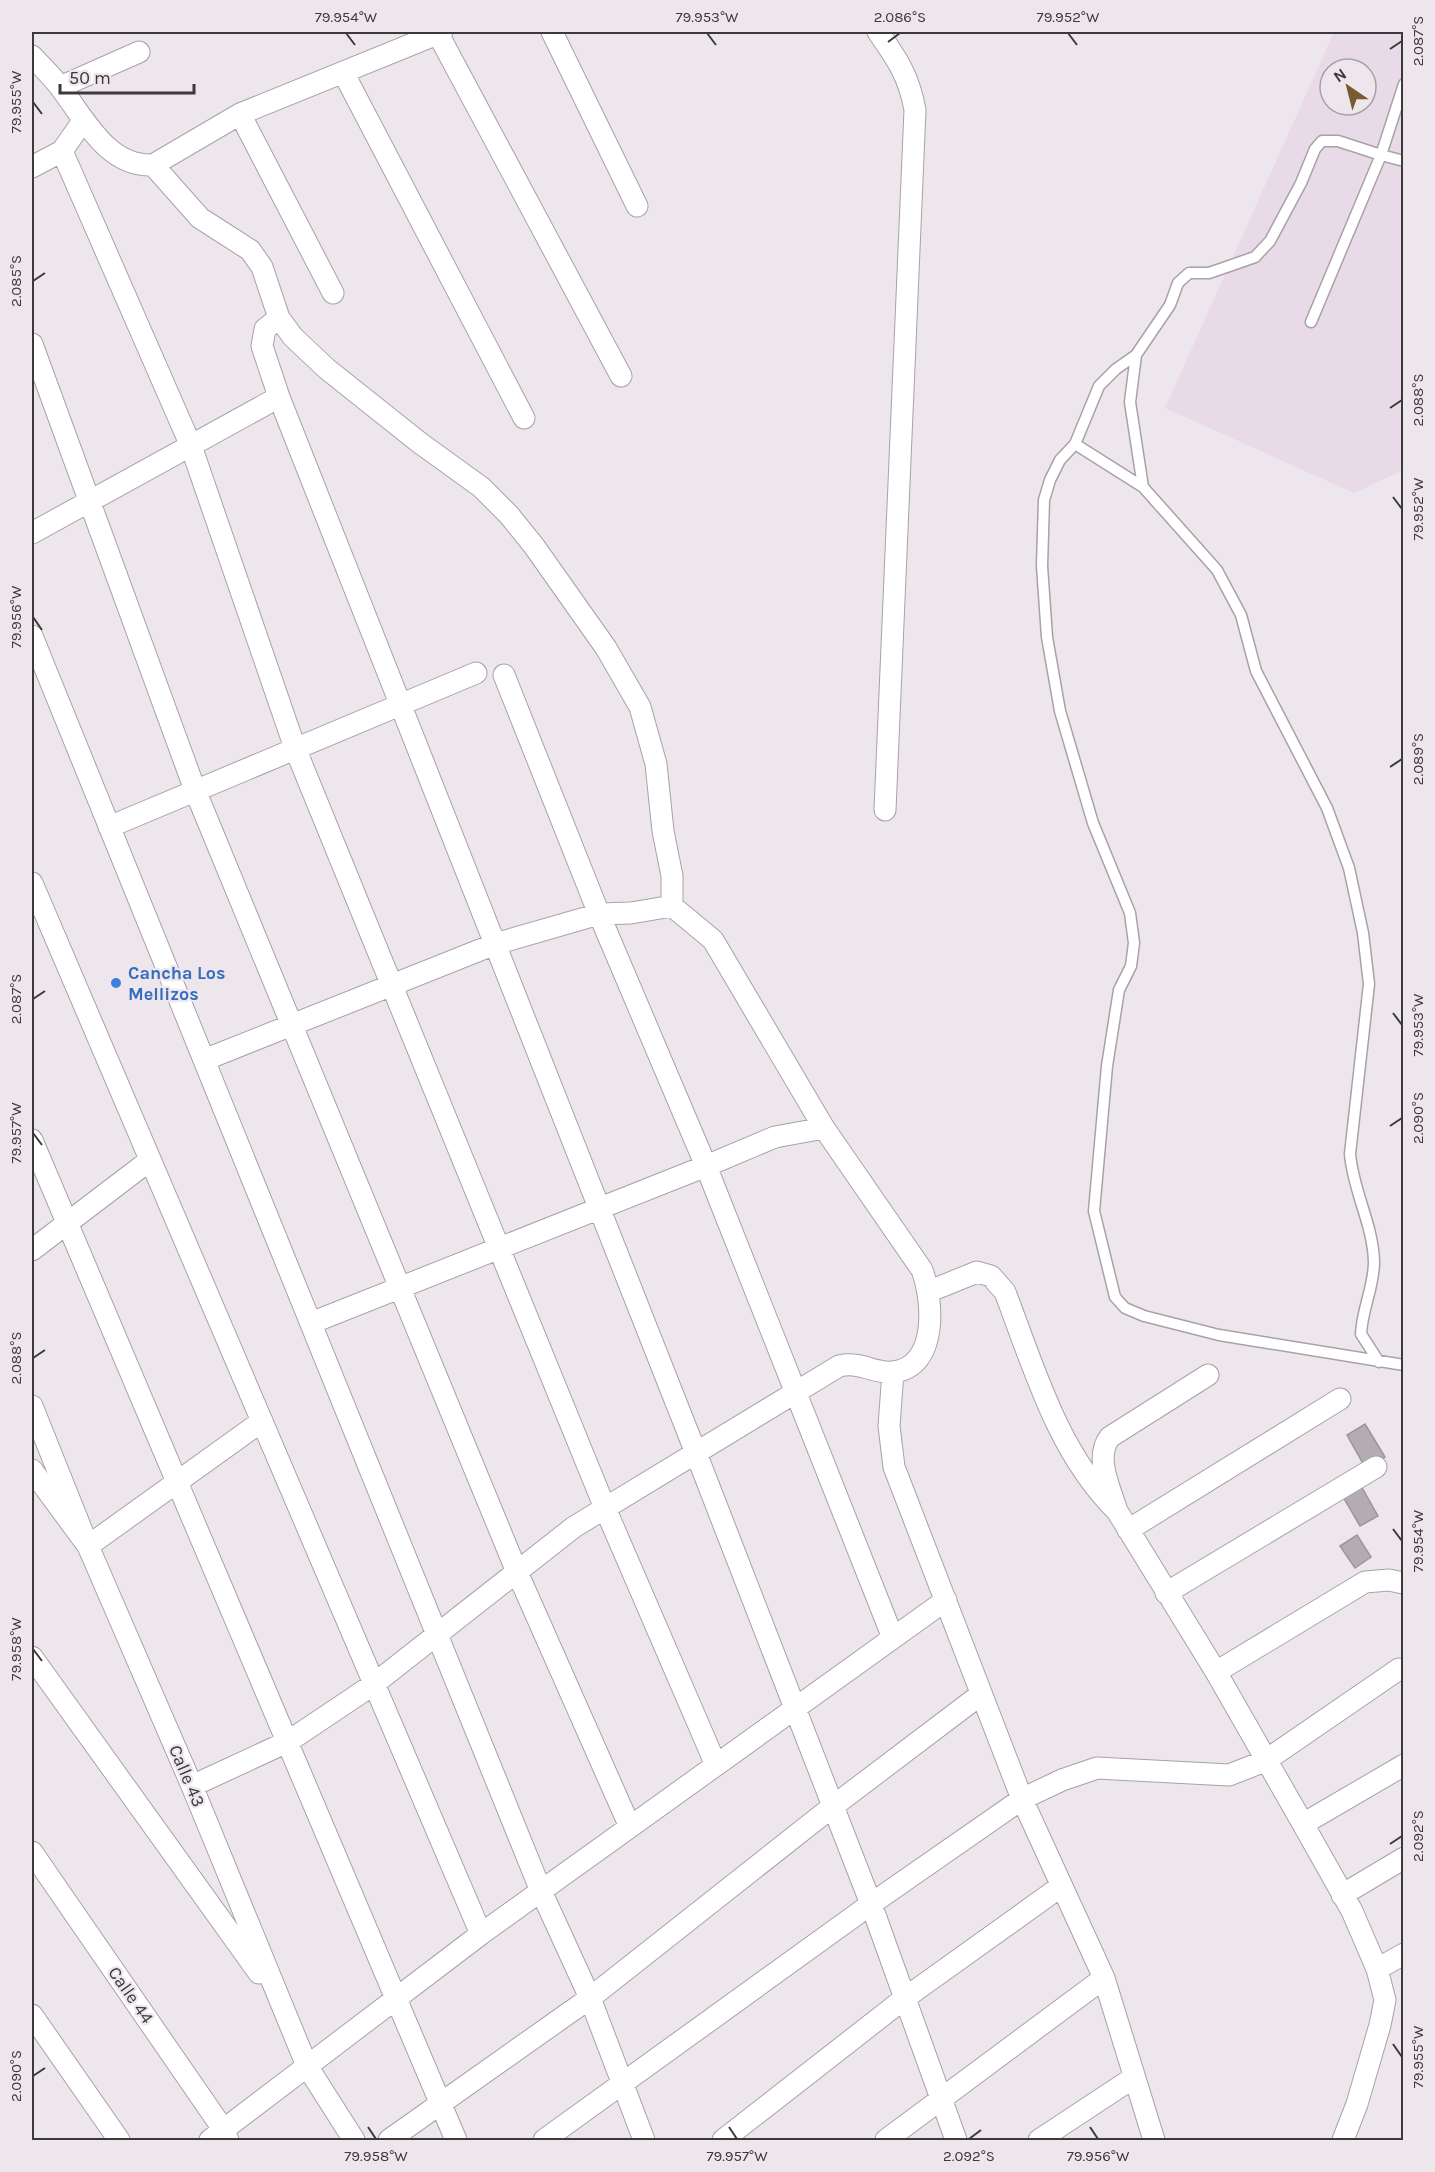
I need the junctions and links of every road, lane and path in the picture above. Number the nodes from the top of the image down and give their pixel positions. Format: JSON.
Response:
{"nodes":[{"id":1,"x":439,"y":32,"type":"edge"},
{"id":2,"x":552,"y":32,"type":"edge"},
{"id":3,"x":878,"y":32,"type":"edge"},
{"id":4,"x":139,"y":52,"type":"dead end"},
{"id":5,"x":32,"y":56,"type":"edge"},
{"id":6,"x":342,"y":72,"type":"junction"},
{"id":7,"x":1404,"y":84,"type":"edge"},
{"id":8,"x":60,"y":87,"type":"junction"},
{"id":9,"x":240,"y":114,"type":"junction"},
{"id":10,"x":83,"y":121,"type":"junction"},
{"id":11,"x":62,"y":151,"type":"junction"},
{"id":12,"x":1381,"y":155,"type":"junction"},
{"id":13,"x":1404,"y":161,"type":"edge"},
{"id":14,"x":153,"y":165,"type":"junction"},
{"id":15,"x":32,"y":167,"type":"edge"},
{"id":16,"x":637,"y":206,"type":"dead end"},
{"id":17,"x":333,"y":293,"type":"dead end"},
{"id":18,"x":279,"y":318,"type":"junction"},
{"id":19,"x":1311,"y":322,"type":"dead end"},
{"id":20,"x":32,"y":344,"type":"edge"},
{"id":21,"x":1136,"y":355,"type":"junction"},
{"id":22,"x":621,"y":376,"type":"dead end"},
{"id":23,"x":279,"y":397,"type":"junction"},
{"id":24,"x":524,"y":418,"type":"dead end"},
{"id":25,"x":1075,"y":444,"type":"junction"},
{"id":26,"x":191,"y":446,"type":"junction"},
{"id":27,"x":1143,"y":487,"type":"junction"},
{"id":28,"x":90,"y":501,"type":"junction"},
{"id":29,"x":32,"y":533,"type":"edge"},
{"id":30,"x":32,"y":636,"type":"edge"},
{"id":31,"x":476,"y":673,"type":"dead end"},
{"id":32,"x":504,"y":675,"type":"dead end"},
{"id":33,"x":400,"y":704,"type":"junction"},
{"id":34,"x":296,"y":748,"type":"junction"},
{"id":35,"x":195,"y":790,"type":"junction"},
{"id":36,"x":885,"y":810,"type":"dead end"},
{"id":37,"x":109,"y":826,"type":"junction"},
{"id":38,"x":32,"y":883,"type":"edge"},
{"id":39,"x":672,"y":906,"type":"junction"},
{"id":40,"x":36,"y":909,"type":"edge"},
{"id":41,"x":599,"y":914,"type":"junction"},
{"id":42,"x":495,"y":945,"type":"junction"},
{"id":43,"x":392,"y":985,"type":"junction"},
{"id":44,"x":292,"y":1025,"type":"junction"},
{"id":45,"x":204,"y":1060,"type":"junction"},
{"id":46,"x":824,"y":1128,"type":"junction"},
{"id":47,"x":32,"y":1140,"type":"edge"},
{"id":48,"x":150,"y":1160,"type":"junction"},
{"id":49,"x":706,"y":1166,"type":"junction"},
{"id":50,"x":600,"y":1209,"type":"junction"},
{"id":51,"x":67,"y":1223,"type":"junction"},
{"id":52,"x":500,"y":1248,"type":"junction"},
{"id":53,"x":32,"y":1250,"type":"edge"},
{"id":54,"x":400,"y":1288,"type":"junction"},
{"id":55,"x":930,"y":1291,"type":"junction"},
{"id":56,"x":311,"y":1323,"type":"junction"},
{"id":57,"x":1379,"y":1362,"type":"junction"},
{"id":58,"x":1404,"y":1365,"type":"edge"},
{"id":59,"x":893,"y":1372,"type":"junction"},
{"id":60,"x":1208,"y":1375,"type":"dead end"},
{"id":61,"x":796,"y":1393,"type":"junction"},
{"id":62,"x":1340,"y":1399,"type":"dead end"},
{"id":63,"x":32,"y":1406,"type":"edge"},
{"id":64,"x":262,"y":1421,"type":"junction"},
{"id":65,"x":696,"y":1453,"type":"junction"},
{"id":66,"x":1376,"y":1467,"type":"dead end"},
{"id":67,"x":32,"y":1470,"type":"edge"},
{"id":68,"x":177,"y":1482,"type":"junction"},
{"id":69,"x":605,"y":1508,"type":"junction"},
{"id":70,"x":1117,"y":1511,"type":"junction"},
{"id":71,"x":1128,"y":1530,"type":"junction"},
{"id":72,"x":88,"y":1546,"type":"junction"},
{"id":73,"x":517,"y":1572,"type":"junction"},
{"id":74,"x":1400,"y":1582,"type":"edge"},
{"id":75,"x":1166,"y":1593,"type":"junction"},
{"id":76,"x":946,"y":1600,"type":"junction"},
{"id":77,"x":437,"y":1635,"type":"junction"},
{"id":78,"x":892,"y":1638,"type":"junction"},
{"id":79,"x":32,"y":1657,"type":"edge"},
{"id":80,"x":1399,"y":1669,"type":"dead end"},
{"id":81,"x":1216,"y":1672,"type":"junction"},
{"id":82,"x":374,"y":1684,"type":"junction"},
{"id":83,"x":980,"y":1695,"type":"junction"},
{"id":84,"x":794,"y":1709,"type":"junction"},
{"id":85,"x":289,"y":1741,"type":"junction"},
{"id":86,"x":1266,"y":1761,"type":"junction"},
{"id":87,"x":716,"y":1765,"type":"junction"},
{"id":88,"x":1404,"y":1765,"type":"edge"},
{"id":89,"x":192,"y":1786,"type":"junction"},
{"id":90,"x":1022,"y":1799,"type":"junction"},
{"id":91,"x":832,"y":1807,"type":"junction"},
{"id":92,"x":1303,"y":1824,"type":"junction"},
{"id":93,"x":630,"y":1827,"type":"junction"},
{"id":94,"x":32,"y":1851,"type":"edge"},
{"id":95,"x":1404,"y":1858,"type":"edge"},
{"id":96,"x":1060,"y":1887,"type":"junction"},
{"id":97,"x":541,"y":1891,"type":"junction"},
{"id":98,"x":1342,"y":1895,"type":"junction"},
{"id":99,"x":871,"y":1904,"type":"junction"},
{"id":100,"x":481,"y":1934,"type":"junction"},
{"id":101,"x":1404,"y":1954,"type":"edge"},
{"id":102,"x":1377,"y":1969,"type":"junction"},
{"id":103,"x":1104,"y":1978,"type":"junction"},
{"id":104,"x":396,"y":1998,"type":"junction"},
{"id":105,"x":590,"y":1998,"type":"junction"},
{"id":106,"x":905,"y":1998,"type":"junction"},
{"id":107,"x":280,"y":2002,"type":"junction"},
{"id":108,"x":32,"y":2015,"type":"edge"},
{"id":109,"x":307,"y":2066,"type":"junction"},
{"id":110,"x":1133,"y":2078,"type":"junction"},
{"id":111,"x":623,"y":2082,"type":"junction"},
{"id":112,"x":943,"y":2099,"type":"junction"},
{"id":113,"x":440,"y":2102,"type":"junction"},
{"id":114,"x":220,"y":2137,"type":"edge"},
{"id":115,"x":119,"y":2140,"type":"edge"},
{"id":116,"x":354,"y":2140,"type":"edge"},
{"id":117,"x":389,"y":2140,"type":"edge"},
{"id":118,"x":456,"y":2140,"type":"edge"},
{"id":119,"x":544,"y":2140,"type":"edge"},
{"id":120,"x":644,"y":2140,"type":"edge"},
{"id":121,"x":723,"y":2140,"type":"edge"},
{"id":122,"x":886,"y":2140,"type":"edge"},
{"id":123,"x":956,"y":2140,"type":"edge"},
{"id":124,"x":1039,"y":2140,"type":"edge"},
{"id":125,"x":1154,"y":2140,"type":"edge"},
{"id":126,"x":1343,"y":2140,"type":"edge"}],
"edges":[{"from":1,"to":6,"type":"street"},
{"from":1,"to":22,"type":"street"},
{"from":2,"to":16,"type":"street"},
{"from":3,"to":36,"type":"street"},
{"from":4,"to":8,"type":"street"},
{"from":5,"to":8,"type":"street"},
{"from":6,"to":9,"type":"street"},
{"from":6,"to":24,"type":"street"},
{"from":7,"to":12,"type":"lane"},
{"from":8,"to":10,"type":"street"},
{"from":9,"to":14,"type":"street"},
{"from":9,"to":17,"type":"street"},
{"from":10,"to":11,"type":"street"},
{"from":10,"to":14,"type":"street"},
{"from":11,"to":15,"type":"street"},
{"from":11,"to":26,"type":"street"},
{"from":12,"to":13,"type":"lane"},
{"from":12,"to":19,"type":"lane"},
{"from":12,"to":21,"type":"lane"},
{"from":14,"to":18,"type":"street"},
{"from":18,"to":23,"type":"street"},
{"from":18,"to":39,"type":"street"},
{"from":20,"to":28,"type":"street"},
{"from":21,"to":25,"type":"lane"},
{"from":21,"to":27,"type":"lane"},
{"from":23,"to":26,"type":"street"},
{"from":23,"to":33,"type":"street"},
{"from":25,"to":27,"type":"lane"},
{"from":25,"to":57,"type":"lane"},
{"from":26,"to":28,"type":"street"},
{"from":26,"to":34,"type":"street"},
{"from":27,"to":57,"type":"lane"},
{"from":28,"to":29,"type":"street"},
{"from":28,"to":35,"type":"street"},
{"from":30,"to":37,"type":"street"},
{"from":31,"to":33,"type":"street"},
{"from":32,"to":41,"type":"street"},
{"from":33,"to":34,"type":"street"},
{"from":33,"to":42,"type":"street"},
{"from":34,"to":35,"type":"street"},
{"from":34,"to":43,"type":"street"},
{"from":35,"to":37,"type":"street"},
{"from":35,"to":44,"type":"street"},
{"from":37,"to":45,"type":"street"},
{"from":38,"to":40,"type":"street"},
{"from":39,"to":41,"type":"street"},
{"from":39,"to":46,"type":"street"},
{"from":40,"to":48,"type":"street"},
{"from":41,"to":42,"type":"street"},
{"from":41,"to":49,"type":"street"},
{"from":42,"to":43,"type":"street"},
{"from":42,"to":50,"type":"street"},
{"from":43,"to":44,"type":"street"},
{"from":43,"to":52,"type":"street"},
{"from":44,"to":45,"type":"street"},
{"from":44,"to":54,"type":"street"},
{"from":45,"to":56,"type":"street"},
{"from":46,"to":49,"type":"street"},
{"from":46,"to":55,"type":"street"},
{"from":47,"to":51,"type":"street"},
{"from":48,"to":51,"type":"street"},
{"from":48,"to":64,"type":"street"},
{"from":49,"to":50,"type":"street"},
{"from":49,"to":61,"type":"street"},
{"from":50,"to":52,"type":"street"},
{"from":50,"to":65,"type":"street"},
{"from":51,"to":53,"type":"street"},
{"from":51,"to":68,"type":"street"},
{"from":52,"to":54,"type":"street"},
{"from":52,"to":69,"type":"street"},
{"from":54,"to":56,"type":"street"},
{"from":54,"to":73,"type":"street"},
{"from":55,"to":59,"type":"street"},
{"from":55,"to":70,"type":"street"},
{"from":56,"to":77,"type":"street"},
{"from":57,"to":58,"type":"lane"},
{"from":59,"to":61,"type":"street"},
{"from":59,"to":76,"type":"street"},
{"from":60,"to":70,"type":"street"},
{"from":61,"to":65,"type":"street"},
{"from":61,"to":78,"type":"street"},
{"from":62,"to":71,"type":"street"},
{"from":63,"to":72,"type":"street","name":"Calle 43"},
{"from":64,"to":68,"type":"street"},
{"from":64,"to":82,"type":"street"},
{"from":65,"to":69,"type":"street"},
{"from":65,"to":84,"type":"street"},
{"from":66,"to":75,"type":"street"},
{"from":67,"to":72,"type":"street"},
{"from":68,"to":72,"type":"street"},
{"from":68,"to":85,"type":"street"},
{"from":69,"to":73,"type":"street"},
{"from":69,"to":87,"type":"street"},
{"from":70,"to":71,"type":"street"},
{"from":71,"to":75,"type":"street"},
{"from":72,"to":89,"type":"street","name":"Calle 43"},
{"from":73,"to":77,"type":"street"},
{"from":73,"to":93,"type":"street"},
{"from":74,"to":81,"type":"street"},
{"from":75,"to":81,"type":"street"},
{"from":76,"to":78,"type":"street"},
{"from":76,"to":83,"type":"street"},
{"from":77,"to":82,"type":"street"},
{"from":77,"to":97,"type":"street"},
{"from":78,"to":84,"type":"street"},
{"from":79,"to":107,"type":"street"},
{"from":80,"to":86,"type":"street"},
{"from":81,"to":86,"type":"street"},
{"from":82,"to":85,"type":"street"},
{"from":82,"to":100,"type":"street"},
{"from":83,"to":90,"type":"street"},
{"from":83,"to":91,"type":"street"},
{"from":84,"to":87,"type":"street"},
{"from":84,"to":91,"type":"street"},
{"from":85,"to":89,"type":"street"},
{"from":85,"to":104,"type":"street"},
{"from":86,"to":90,"type":"street"},
{"from":86,"to":92,"type":"street"},
{"from":87,"to":93,"type":"street"},
{"from":88,"to":92,"type":"street"},
{"from":89,"to":107,"type":"street","name":"Calle 43"},
{"from":90,"to":96,"type":"street"},
{"from":90,"to":99,"type":"street"},
{"from":91,"to":99,"type":"street"},
{"from":91,"to":105,"type":"street"},
{"from":92,"to":98,"type":"street"},
{"from":93,"to":97,"type":"street"},
{"from":94,"to":114,"type":"street","name":"Calle 44"},
{"from":95,"to":98,"type":"street"},
{"from":96,"to":103,"type":"street"},
{"from":96,"to":106,"type":"street"},
{"from":97,"to":100,"type":"street"},
{"from":97,"to":105,"type":"street"},
{"from":98,"to":102,"type":"street"},
{"from":99,"to":106,"type":"street"},
{"from":99,"to":111,"type":"street"},
{"from":100,"to":104,"type":"street"},
{"from":101,"to":102,"type":"street"},
{"from":102,"to":126,"type":"street"},
{"from":103,"to":110,"type":"street"},
{"from":103,"to":112,"type":"street"},
{"from":104,"to":109,"type":"street"},
{"from":104,"to":113,"type":"street"},
{"from":105,"to":111,"type":"street"},
{"from":105,"to":113,"type":"street"},
{"from":106,"to":112,"type":"street"},
{"from":106,"to":121,"type":"street"},
{"from":107,"to":109,"type":"street","name":"Calle 43"},
{"from":108,"to":115,"type":"street"},
{"from":109,"to":114,"type":"street"},
{"from":109,"to":116,"type":"street","name":"Calle 43"},
{"from":110,"to":124,"type":"street"},
{"from":110,"to":125,"type":"street"},
{"from":111,"to":119,"type":"street"},
{"from":111,"to":120,"type":"street"},
{"from":112,"to":122,"type":"street"},
{"from":112,"to":123,"type":"street"},
{"from":113,"to":117,"type":"street"},
{"from":113,"to":118,"type":"street"}]}
